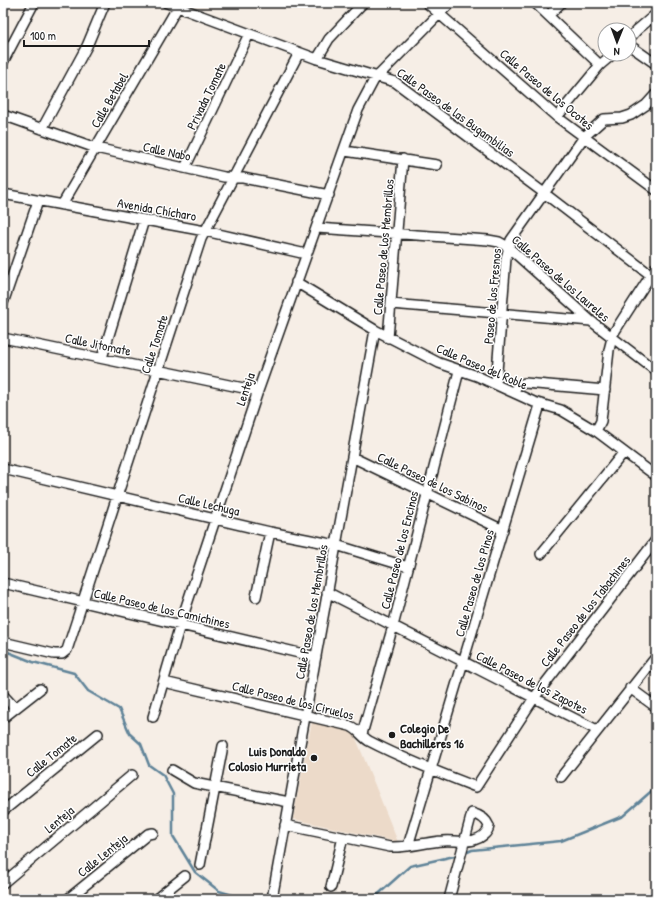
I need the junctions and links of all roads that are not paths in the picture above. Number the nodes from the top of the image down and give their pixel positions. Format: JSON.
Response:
{"nodes":[{"id":1,"x":34,"y":3,"type":"edge"},
{"id":2,"x":105,"y":3,"type":"edge"},
{"id":3,"x":167,"y":3,"type":"edge"},
{"id":4,"x":363,"y":3,"type":"edge"},
{"id":5,"x":427,"y":3,"type":"edge"},
{"id":6,"x":450,"y":3,"type":"edge"},
{"id":7,"x":535,"y":3,"type":"edge"},
{"id":8,"x":561,"y":3,"type":"edge"},
{"id":9,"x":179,"y":5,"type":"edge"},
{"id":10,"x":439,"y":14,"type":"junction"},
{"id":11,"x":656,"y":14,"type":"edge"},
{"id":12,"x":549,"y":15,"type":"junction"},
{"id":13,"x":637,"y":32,"type":"edge"},
{"id":14,"x":249,"y":34,"type":"junction"},
{"id":15,"x":637,"y":51,"type":"edge"},
{"id":16,"x":299,"y":53,"type":"junction"},
{"id":17,"x":317,"y":59,"type":"junction"},
{"id":18,"x":3,"y":62,"type":"edge"},
{"id":19,"x":604,"y":62,"type":"edge"},
{"id":20,"x":656,"y":64,"type":"edge"},
{"id":21,"x":600,"y":65,"type":"junction"},
{"id":22,"x":379,"y":76,"type":"junction"},
{"id":23,"x":656,"y":94,"type":"edge"},
{"id":24,"x":3,"y":116,"type":"edge"},
{"id":25,"x":557,"y":117,"type":"junction"},
{"id":26,"x":42,"y":129,"type":"junction"},
{"id":27,"x":584,"y":137,"type":"junction"},
{"id":28,"x":96,"y":148,"type":"junction"},
{"id":29,"x":344,"y":151,"type":"junction"},
{"id":30,"x":403,"y":159,"type":"junction"},
{"id":31,"x":437,"y":165,"type":"dead end"},
{"id":32,"x":185,"y":168,"type":"junction"},
{"id":33,"x":656,"y":177,"type":"edge"},
{"id":34,"x":233,"y":178,"type":"junction"},
{"id":35,"x":653,"y":187,"type":"edge"},
{"id":36,"x":544,"y":192,"type":"junction"},
{"id":37,"x":3,"y":194,"type":"edge"},
{"id":38,"x":329,"y":195,"type":"junction"},
{"id":39,"x":38,"y":201,"type":"junction"},
{"id":40,"x":62,"y":205,"type":"junction"},
{"id":41,"x":144,"y":220,"type":"junction"},
{"id":42,"x":316,"y":228,"type":"junction"},
{"id":43,"x":205,"y":231,"type":"junction"},
{"id":44,"x":396,"y":233,"type":"junction"},
{"id":45,"x":508,"y":248,"type":"junction"},
{"id":46,"x":306,"y":254,"type":"junction"},
{"id":47,"x":656,"y":267,"type":"edge"},
{"id":48,"x":653,"y":278,"type":"edge"},
{"id":49,"x":296,"y":282,"type":"junction"},
{"id":50,"x":3,"y":304,"type":"edge"},
{"id":51,"x":392,"y":304,"type":"junction"},
{"id":52,"x":503,"y":314,"type":"junction"},
{"id":53,"x":591,"y":321,"type":"junction"},
{"id":54,"x":375,"y":330,"type":"junction"},
{"id":55,"x":3,"y":338,"type":"edge"},
{"id":56,"x":388,"y":338,"type":"junction"},
{"id":57,"x":612,"y":338,"type":"junction"},
{"id":58,"x":102,"y":358,"type":"junction"},
{"id":59,"x":160,"y":371,"type":"junction"},
{"id":60,"x":459,"y":371,"type":"junction"},
{"id":61,"x":656,"y":371,"type":"edge"},
{"id":62,"x":496,"y":384,"type":"junction"},
{"id":63,"x":605,"y":390,"type":"junction"},
{"id":64,"x":258,"y":391,"type":"junction"},
{"id":65,"x":513,"y":392,"type":"junction"},
{"id":66,"x":540,"y":405,"type":"junction"},
{"id":67,"x":596,"y":431,"type":"junction"},
{"id":68,"x":624,"y":452,"type":"junction"},
{"id":69,"x":352,"y":457,"type":"junction"},
{"id":70,"x":3,"y":469,"type":"edge"},
{"id":71,"x":656,"y":476,"type":"edge"},
{"id":72,"x":427,"y":492,"type":"junction"},
{"id":73,"x":118,"y":497,"type":"junction"},
{"id":74,"x":216,"y":519,"type":"junction"},
{"id":75,"x":503,"y":530,"type":"junction"},
{"id":76,"x":270,"y":532,"type":"junction"},
{"id":77,"x":656,"y":540,"type":"edge"},
{"id":78,"x":336,"y":545,"type":"junction"},
{"id":79,"x":541,"y":554,"type":"dead end"},
{"id":80,"x":408,"y":567,"type":"junction"},
{"id":81,"x":3,"y":583,"type":"edge"},
{"id":82,"x":327,"y":592,"type":"junction"},
{"id":83,"x":256,"y":597,"type":"dead end"},
{"id":84,"x":84,"y":602,"type":"junction"},
{"id":85,"x":180,"y":625,"type":"junction"},
{"id":86,"x":393,"y":626,"type":"junction"},
{"id":87,"x":3,"y":642,"type":"edge"},
{"id":88,"x":316,"y":657,"type":"junction"},
{"id":89,"x":656,"y":657,"type":"edge"},
{"id":90,"x":464,"y":662,"type":"junction"},
{"id":91,"x":164,"y":682,"type":"junction"},
{"id":92,"x":630,"y":688,"type":"junction"},
{"id":93,"x":40,"y":689,"type":"dead end"},
{"id":94,"x":3,"y":695,"type":"edge"},
{"id":95,"x":534,"y":698,"type":"junction"},
{"id":96,"x":656,"y":707,"type":"edge"},
{"id":97,"x":15,"y":708,"type":"junction"},
{"id":98,"x":305,"y":715,"type":"junction"},
{"id":99,"x":153,"y":717,"type":"dead end"},
{"id":100,"x":3,"y":718,"type":"edge"},
{"id":101,"x":597,"y":730,"type":"junction"},
{"id":102,"x":98,"y":734,"type":"dead end"},
{"id":103,"x":362,"y":734,"type":"junction"},
{"id":104,"x":223,"y":746,"type":"dead end"},
{"id":105,"x":172,"y":770,"type":"dead end"},
{"id":106,"x":432,"y":770,"type":"junction"},
{"id":107,"x":132,"y":774,"type":"dead end"},
{"id":108,"x":561,"y":777,"type":"dead end"},
{"id":109,"x":476,"y":787,"type":"joint"},
{"id":110,"x":215,"y":788,"type":"junction"},
{"id":111,"x":289,"y":802,"type":"junction"},
{"id":112,"x":3,"y":811,"type":"edge"},
{"id":113,"x":285,"y":824,"type":"junction"},
{"id":114,"x":153,"y":833,"type":"dead end"},
{"id":115,"x":343,"y":837,"type":"junction"},
{"id":116,"x":408,"y":846,"type":"junction"},
{"id":117,"x":200,"y":865,"type":"dead end"},
{"id":118,"x":185,"y":876,"type":"dead end"},
{"id":119,"x":3,"y":883,"type":"edge"},
{"id":120,"x":331,"y":887,"type":"dead end"},
{"id":121,"x":273,"y":895,"type":"edge"},
{"id":122,"x":68,"y":899,"type":"edge"},
{"id":123,"x":156,"y":899,"type":"edge"},
{"id":124,"x":449,"y":899,"type":"edge"}],
"edges":[{"from":1,"to":18,"type":"street"},
{"from":2,"to":26,"type":"street"},
{"from":3,"to":9,"type":"street","name":"Calle Paseo de las Bugambilias"},
{"from":4,"to":17,"type":"street"},
{"from":5,"to":10,"type":"street","name":"Calle Paseo de los Ocotes"},
{"from":6,"to":10,"type":"street","name":"Lenteja"},
{"from":7,"to":12,"type":"street"},
{"from":8,"to":12,"type":"street"},
{"from":9,"to":14,"type":"street","name":"Calle Paseo de las Bugambilias"},
{"from":9,"to":28,"type":"street","name":"Calle Betabel"},
{"from":10,"to":22,"type":"street","name":"Lenteja"},
{"from":10,"to":25,"type":"street","name":"Calle Paseo de los Ocotes"},
{"from":11,"to":13,"type":"street"},
{"from":12,"to":21,"type":"street"},
{"from":14,"to":16,"type":"street","name":"Calle Paseo de las Bugambilias"},
{"from":14,"to":32,"type":"street","name":"Privada Tomate"},
{"from":15,"to":20,"type":"street"},
{"from":16,"to":17,"type":"street","name":"Calle Paseo de las Bugambilias"},
{"from":16,"to":34,"type":"street","name":"Calle Tomate"},
{"from":17,"to":22,"type":"street","name":"Calle Paseo de las Bugambilias"},
{"from":19,"to":21,"type":"street"},
{"from":21,"to":25,"type":"street"},
{"from":22,"to":29,"type":"street","name":"Lenteja"},
{"from":22,"to":36,"type":"street","name":"Calle Paseo de las Bugambilias"},
{"from":23,"to":27,"type":"street","name":"Paseo de los Fresnos"},
{"from":24,"to":26,"type":"street","name":"Calle Nabo"},
{"from":25,"to":27,"type":"street","name":"Calle Paseo de los Ocotes"},
{"from":26,"to":28,"type":"street","name":"Calle Nabo"},
{"from":27,"to":35,"type":"street","name":"Calle Paseo de los Ocotes"},
{"from":27,"to":36,"type":"street","name":"Paseo de los Fresnos"},
{"from":28,"to":32,"type":"street","name":"Calle Nabo"},
{"from":28,"to":40,"type":"street","name":"Calle Betabel"},
{"from":29,"to":30,"type":"street"},
{"from":29,"to":38,"type":"street","name":"Lenteja"},
{"from":30,"to":31,"type":"street"},
{"from":30,"to":44,"type":"street","name":"Calle Paseo de los Membrillos"},
{"from":32,"to":34,"type":"street","name":"Calle Nabo"},
{"from":33,"to":35,"type":"street"},
{"from":34,"to":38,"type":"street","name":"Calle Nabo"},
{"from":34,"to":43,"type":"street","name":"Calle Tomate"},
{"from":36,"to":45,"type":"street","name":"Paseo de los Fresnos"},
{"from":36,"to":48,"type":"street","name":"Calle Paseo de las Bugambilias"},
{"from":37,"to":39,"type":"street","name":"Avenida Chícharo"},
{"from":38,"to":42,"type":"street","name":"Lenteja"},
{"from":39,"to":40,"type":"street","name":"Avenida Chícharo"},
{"from":39,"to":50,"type":"street"},
{"from":40,"to":41,"type":"street","name":"Avenida Chícharo"},
{"from":41,"to":43,"type":"street","name":"Avenida Chícharo"},
{"from":41,"to":58,"type":"street"},
{"from":42,"to":44,"type":"street","name":"Calle Paseo de los Laureles"},
{"from":42,"to":46,"type":"street","name":"Lenteja"},
{"from":43,"to":46,"type":"street","name":"Avenida Chícharo"},
{"from":43,"to":59,"type":"street","name":"Calle Tomate"},
{"from":44,"to":45,"type":"street","name":"Calle Paseo de los Laureles"},
{"from":44,"to":51,"type":"street","name":"Calle Paseo de los Membrillos"},
{"from":45,"to":52,"type":"street","name":"Paseo de los Fresnos"},
{"from":45,"to":53,"type":"street","name":"Calle Paseo de los Laureles"},
{"from":46,"to":49,"type":"street","name":"Lenteja"},
{"from":47,"to":48,"type":"street"},
{"from":48,"to":57,"type":"street"},
{"from":49,"to":54,"type":"street","name":"Calle Paseo del Roble"},
{"from":49,"to":64,"type":"street","name":"Lenteja"},
{"from":51,"to":52,"type":"street"},
{"from":51,"to":56,"type":"street","name":"Calle Paseo de los Membrillos"},
{"from":52,"to":53,"type":"street"},
{"from":52,"to":62,"type":"street","name":"Paseo de los Fresnos"},
{"from":53,"to":57,"type":"street","name":"Calle Paseo de los Laureles"},
{"from":54,"to":56,"type":"street","name":"Calle Paseo del Roble"},
{"from":54,"to":69,"type":"street","name":"Calle Paseo de los Membrillos"},
{"from":55,"to":58,"type":"street","name":"Calle Jitomate"},
{"from":56,"to":60,"type":"street","name":"Calle Paseo del Roble"},
{"from":57,"to":61,"type":"street","name":"Calle Paseo de los Laureles"},
{"from":57,"to":63,"type":"street"},
{"from":58,"to":59,"type":"street","name":"Calle Jitomate"},
{"from":59,"to":64,"type":"street","name":"Calle Jitomate"},
{"from":59,"to":73,"type":"street","name":"Calle Tomate"},
{"from":60,"to":62,"type":"street","name":"Calle Paseo del Roble"},
{"from":60,"to":72,"type":"street","name":"Calle Paseo de los Encinos"},
{"from":62,"to":65,"type":"street","name":"Calle Paseo del Roble"},
{"from":63,"to":65,"type":"street"},
{"from":63,"to":67,"type":"street"},
{"from":64,"to":74,"type":"street","name":"Lenteja"},
{"from":65,"to":66,"type":"street","name":"Calle Paseo del Roble"},
{"from":66,"to":67,"type":"street","name":"Calle Paseo del Roble"},
{"from":66,"to":75,"type":"street","name":"Calle Paseo de los Pinos"},
{"from":67,"to":68,"type":"street","name":"Calle Paseo del Roble"},
{"from":68,"to":71,"type":"street","name":"Calle Paseo del Roble"},
{"from":68,"to":79,"type":"street"},
{"from":69,"to":72,"type":"street","name":"Calle Paseo de los Sabinos"},
{"from":69,"to":78,"type":"street","name":"Calle Paseo de los Membrillos"},
{"from":70,"to":73,"type":"street","name":"Calle Lechuga"},
{"from":72,"to":75,"type":"street","name":"Calle Paseo de los Sabinos"},
{"from":72,"to":80,"type":"street","name":"Calle Paseo de los Encinos"},
{"from":73,"to":74,"type":"street","name":"Calle Lechuga"},
{"from":73,"to":84,"type":"street","name":"Calle Tomate"},
{"from":74,"to":76,"type":"street","name":"Calle Lechuga"},
{"from":74,"to":85,"type":"street","name":"Lenteja"},
{"from":75,"to":90,"type":"street","name":"Calle Paseo de los Pinos"},
{"from":76,"to":78,"type":"street","name":"Calle Lechuga"},
{"from":76,"to":83,"type":"street"},
{"from":77,"to":95,"type":"street","name":"Calle Paseo de los Tabachines"},
{"from":78,"to":80,"type":"street","name":"Calle Lechuga"},
{"from":78,"to":82,"type":"street","name":"Calle Paseo de los Membrillos"},
{"from":80,"to":86,"type":"street","name":"Calle Paseo de los Encinos"},
{"from":81,"to":84,"type":"street","name":"Calle Paseo de los Camichines"},
{"from":82,"to":86,"type":"street","name":"Calle Paseo de los Zapotes"},
{"from":82,"to":88,"type":"street","name":"Calle Paseo de los Membrillos"},
{"from":84,"to":85,"type":"street","name":"Calle Paseo de los Camichines"},
{"from":84,"to":87,"type":"street","name":"Calle Tomate"},
{"from":85,"to":88,"type":"street","name":"Calle Paseo de los Camichines"},
{"from":85,"to":91,"type":"street","name":"Lenteja"},
{"from":86,"to":90,"type":"street","name":"Calle Paseo de los Zapotes"},
{"from":86,"to":103,"type":"street","name":"Calle Paseo de los Encinos"},
{"from":88,"to":98,"type":"street","name":"Calle Paseo de los Membrillos"},
{"from":89,"to":92,"type":"street"},
{"from":90,"to":95,"type":"street","name":"Calle Paseo de los Zapotes"},
{"from":90,"to":106,"type":"street","name":"Calle Paseo de los Pinos"},
{"from":91,"to":98,"type":"street","name":"Calle Paseo de los Ciruelos"},
{"from":91,"to":99,"type":"street","name":"Lenteja"},
{"from":92,"to":96,"type":"street"},
{"from":92,"to":101,"type":"street"},
{"from":93,"to":97,"type":"street"},
{"from":94,"to":97,"type":"street"},
{"from":95,"to":101,"type":"street","name":"Calle Paseo de los Zapotes"},
{"from":95,"to":109,"type":"street","name":"Calle Paseo de los Tabachines"},
{"from":97,"to":100,"type":"street"},
{"from":98,"to":103,"type":"street","name":"Calle Paseo de los Ciruelos"},
{"from":98,"to":111,"type":"street","name":"Calle Paseo de los Membrillos"},
{"from":101,"to":108,"type":"street"},
{"from":102,"to":112,"type":"street","name":"Calle Tomate"},
{"from":103,"to":106,"type":"street","name":"Calle Paseo de los Ciruelos"},
{"from":104,"to":110,"type":"street"},
{"from":105,"to":110,"type":"street"},
{"from":106,"to":109,"type":"street","name":"Calle Paseo de los Ciruelos"},
{"from":106,"to":116,"type":"street","name":"Calle Paseo de los Pinos"},
{"from":107,"to":119,"type":"street","name":"Lenteja"},
{"from":110,"to":111,"type":"street"},
{"from":110,"to":117,"type":"street"},
{"from":111,"to":113,"type":"street","name":"Calle Paseo de los Membrillos"},
{"from":113,"to":115,"type":"street"},
{"from":113,"to":121,"type":"street","name":"Calle Paseo de los Membrillos"},
{"from":114,"to":122,"type":"street","name":"Calle Lenteja"},
{"from":115,"to":116,"type":"street"},
{"from":115,"to":120,"type":"street"},
{"from":116,"to":124,"type":"street"},
{"from":118,"to":123,"type":"street"}]}
